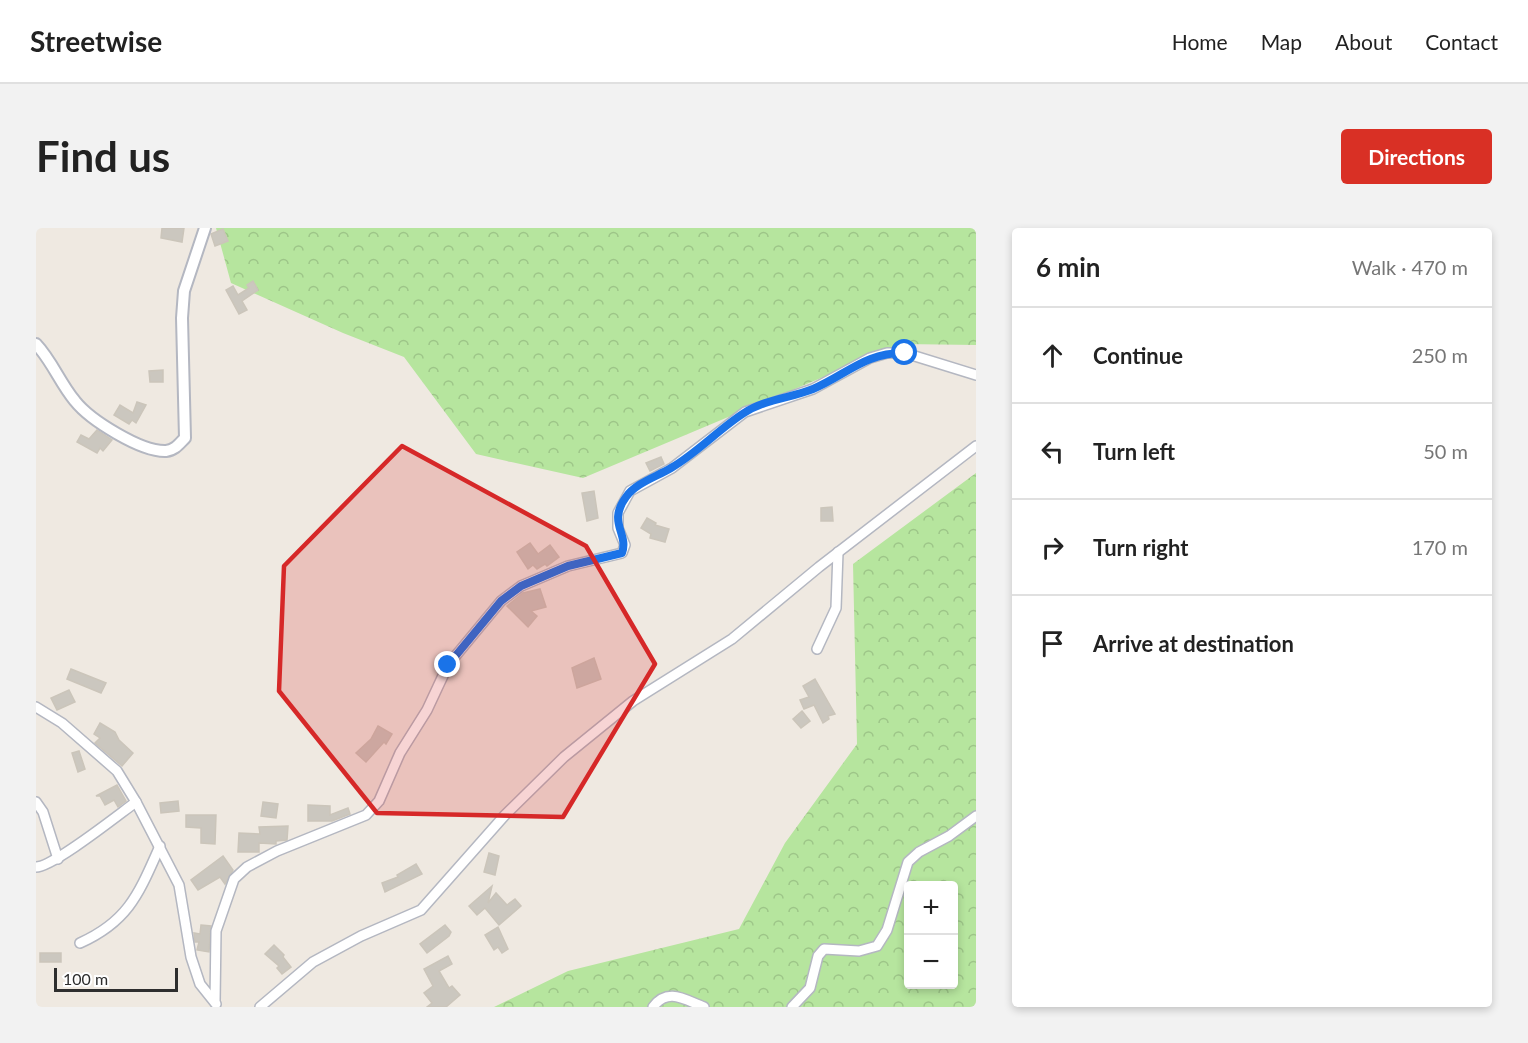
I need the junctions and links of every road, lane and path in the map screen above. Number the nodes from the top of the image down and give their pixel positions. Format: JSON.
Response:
{"nodes":[{"id":1,"x":205,"y":228,"type":"edge"},
{"id":2,"x":36,"y":344,"type":"edge"},
{"id":3,"x":976,"y":375,"type":"edge"},
{"id":4,"x":976,"y":446,"type":"edge"},
{"id":5,"x":838,"y":552,"type":"junction"},
{"id":6,"x":817,"y":649,"type":"dead end"},
{"id":7,"x":36,"y":707,"type":"edge"},
{"id":8,"x":36,"y":802,"type":"edge"},
{"id":9,"x":136,"y":802,"type":"junction"},
{"id":10,"x":976,"y":816,"type":"edge"},
{"id":11,"x":160,"y":846,"type":"junction"},
{"id":12,"x":58,"y":859,"type":"junction"},
{"id":13,"x":36,"y":867,"type":"edge"},
{"id":14,"x":80,"y":943,"type":"dead end"},
{"id":15,"x":216,"y":1005,"type":"edge"},
{"id":16,"x":260,"y":1007,"type":"edge"},
{"id":17,"x":654,"y":1007,"type":"edge"},
{"id":18,"x":704,"y":1007,"type":"edge"},
{"id":19,"x":792,"y":1007,"type":"edge"}],
"edges":[{"from":1,"to":2,"type":"street"},
{"from":3,"to":15,"type":"street"},
{"from":4,"to":5,"type":"street"},
{"from":5,"to":6,"type":"street"},
{"from":5,"to":16,"type":"street"},
{"from":7,"to":9,"type":"street"},
{"from":8,"to":12,"type":"street"},
{"from":9,"to":11,"type":"street"},
{"from":9,"to":12,"type":"street"},
{"from":10,"to":19,"type":"street"},
{"from":11,"to":14,"type":"street"},
{"from":11,"to":15,"type":"street"},
{"from":12,"to":13,"type":"street"},
{"from":17,"to":18,"type":"street"}]}
